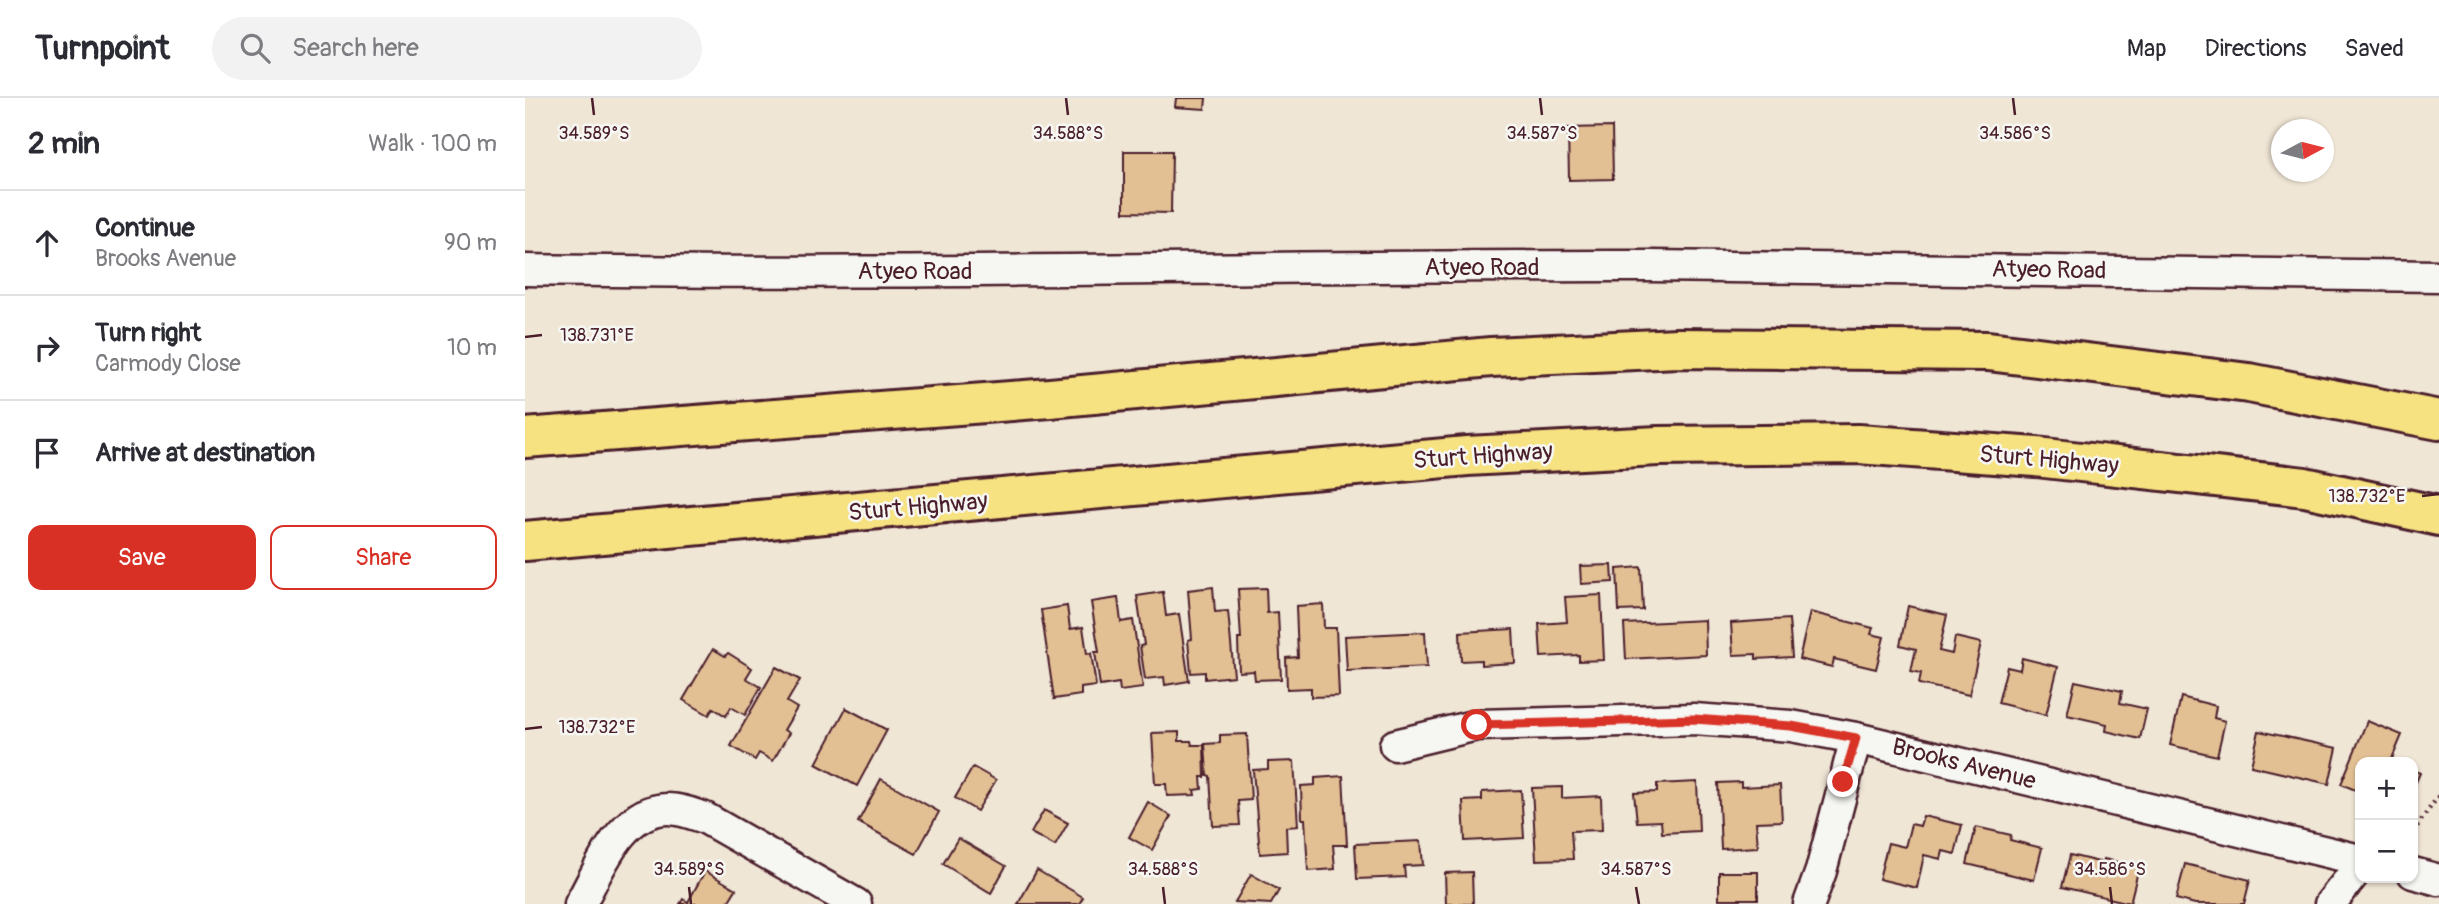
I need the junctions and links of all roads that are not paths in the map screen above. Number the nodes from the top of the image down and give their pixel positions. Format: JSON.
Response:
{"nodes":[{"id":1,"x":525,"y":270,"type":"edge"},
{"id":2,"x":2439,"y":276,"type":"edge"},
{"id":3,"x":2439,"y":420,"type":"edge"},
{"id":4,"x":525,"y":438,"type":"edge"},
{"id":5,"x":2439,"y":516,"type":"edge"},
{"id":6,"x":525,"y":541,"type":"edge"},
{"id":7,"x":1856,"y":738,"type":"junction"},
{"id":8,"x":1395,"y":745,"type":"dead end"},
{"id":9,"x":2355,"y":862,"type":"edge"},
{"id":10,"x":2355,"y":870,"type":"edge"},
{"id":11,"x":2418,"y":874,"type":"edge"},
{"id":12,"x":2439,"y":880,"type":"edge"},
{"id":13,"x":580,"y":904,"type":"edge"},
{"id":14,"x":856,"y":904,"type":"edge"},
{"id":15,"x":1809,"y":904,"type":"edge"},
{"id":16,"x":2330,"y":904,"type":"edge"}],
"edges":[{"from":1,"to":2,"type":"street","name":"Atyeo Road"},
{"from":3,"to":4,"type":"highway"},
{"from":5,"to":6,"type":"highway","name":"Sturt Highway"},
{"from":7,"to":8,"type":"street","name":"Brooks Avenue"},
{"from":7,"to":9,"type":"street","name":"Brooks Avenue"},
{"from":7,"to":15,"type":"street"},
{"from":10,"to":16,"type":"street"},
{"from":11,"to":12,"type":"street"},
{"from":13,"to":14,"type":"street"}]}
